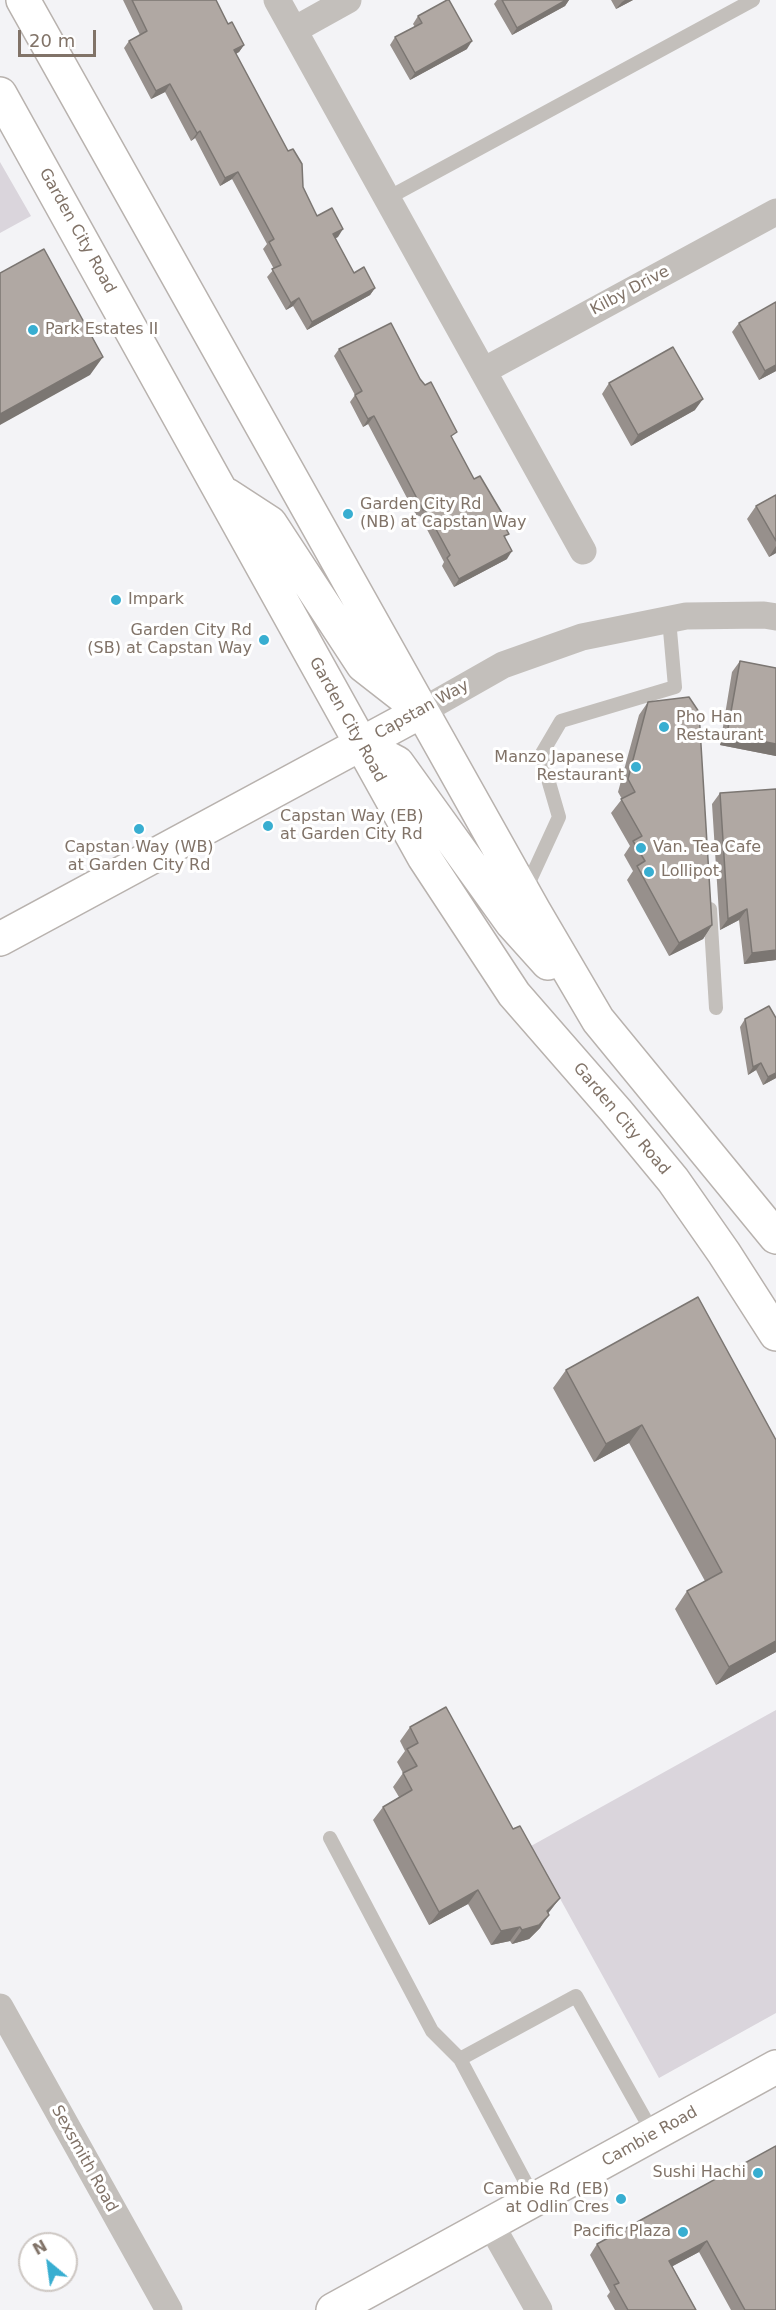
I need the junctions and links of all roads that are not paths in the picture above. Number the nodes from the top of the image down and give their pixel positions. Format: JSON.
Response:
{"nodes":[{"id":1,"x":23,"y":0,"type":"edge"},
{"id":2,"x":277,"y":0,"type":"edge"},
{"id":3,"x":348,"y":0,"type":"edge"},
{"id":4,"x":753,"y":0,"type":"edge"},
{"id":5,"x":294,"y":30,"type":"junction"},
{"id":6,"x":0,"y":94,"type":"edge"},
{"id":7,"x":386,"y":200,"type":"junction"},
{"id":8,"x":776,"y":212,"type":"edge"},
{"id":9,"x":483,"y":371,"type":"junction"},
{"id":10,"x":223,"y":492,"type":"junction"},
{"id":11,"x":583,"y":551,"type":"dead end"},
{"id":12,"x":776,"y":617,"type":"edge"},
{"id":13,"x":669,"y":620,"type":"junction"},
{"id":14,"x":422,"y":711,"type":"junction"},
{"id":15,"x":361,"y":744,"type":"junction"},
{"id":16,"x":708,"y":889,"type":"edge"},
{"id":17,"x":524,"y":893,"type":"junction"},
{"id":18,"x":0,"y":939,"type":"edge"},
{"id":19,"x":716,"y":1008,"type":"dead end"},
{"id":20,"x":598,"y":1020,"type":"junction"},
{"id":21,"x":776,"y":1237,"type":"edge"},
{"id":22,"x":776,"y":1334,"type":"edge"},
{"id":23,"x":330,"y":1838,"type":"dead end"},
{"id":24,"x":0,"y":2007,"type":"edge"},
{"id":25,"x":460,"y":2059,"type":"junction"},
{"id":26,"x":776,"y":2067,"type":"edge"},
{"id":27,"x":654,"y":2135,"type":"junction"},
{"id":28,"x":535,"y":2200,"type":"junction"},
{"id":29,"x":491,"y":2224,"type":"junction"},
{"id":30,"x":169,"y":2310,"type":"edge"},
{"id":31,"x":333,"y":2310,"type":"edge"},
{"id":32,"x":539,"y":2310,"type":"edge"}],
"edges":[{"from":1,"to":14,"type":"main road"},
{"from":2,"to":5,"type":"street"},
{"from":3,"to":5,"type":"street"},
{"from":4,"to":7,"type":"lane"},
{"from":5,"to":7,"type":"street"},
{"from":6,"to":10,"type":"main road","name":"Garden City Road"},
{"from":7,"to":9,"type":"street"},
{"from":8,"to":9,"type":"street","name":"Kilby Drive"},
{"from":9,"to":11,"type":"street"},
{"from":10,"to":14,"type":"main road"},
{"from":10,"to":15,"type":"main road","name":"Garden City Road"},
{"from":12,"to":13,"type":"street","name":"Capstan Way"},
{"from":13,"to":14,"type":"street","name":"Capstan Way"},
{"from":13,"to":17,"type":"lane"},
{"from":14,"to":15,"type":"main road","name":"Capstan Way"},
{"from":14,"to":17,"type":"main road"},
{"from":15,"to":18,"type":"main road","name":"Capstan Way"},
{"from":15,"to":20,"type":"main road"},
{"from":15,"to":22,"type":"main road","name":"Garden City Road"},
{"from":16,"to":19,"type":"lane"},
{"from":17,"to":20,"type":"main road"},
{"from":20,"to":21,"type":"main road"},
{"from":23,"to":25,"type":"lane"},
{"from":24,"to":30,"type":"street","name":"Sexsmith Road"},
{"from":25,"to":27,"type":"lane"},
{"from":25,"to":28,"type":"lane"},
{"from":26,"to":27,"type":"main road","name":"Cambie Road"},
{"from":27,"to":28,"type":"main road","name":"Cambie Road"},
{"from":28,"to":29,"type":"main road","name":"Cambie Road"},
{"from":29,"to":31,"type":"main road","name":"Cambie Road"},
{"from":29,"to":32,"type":"street"}]}
